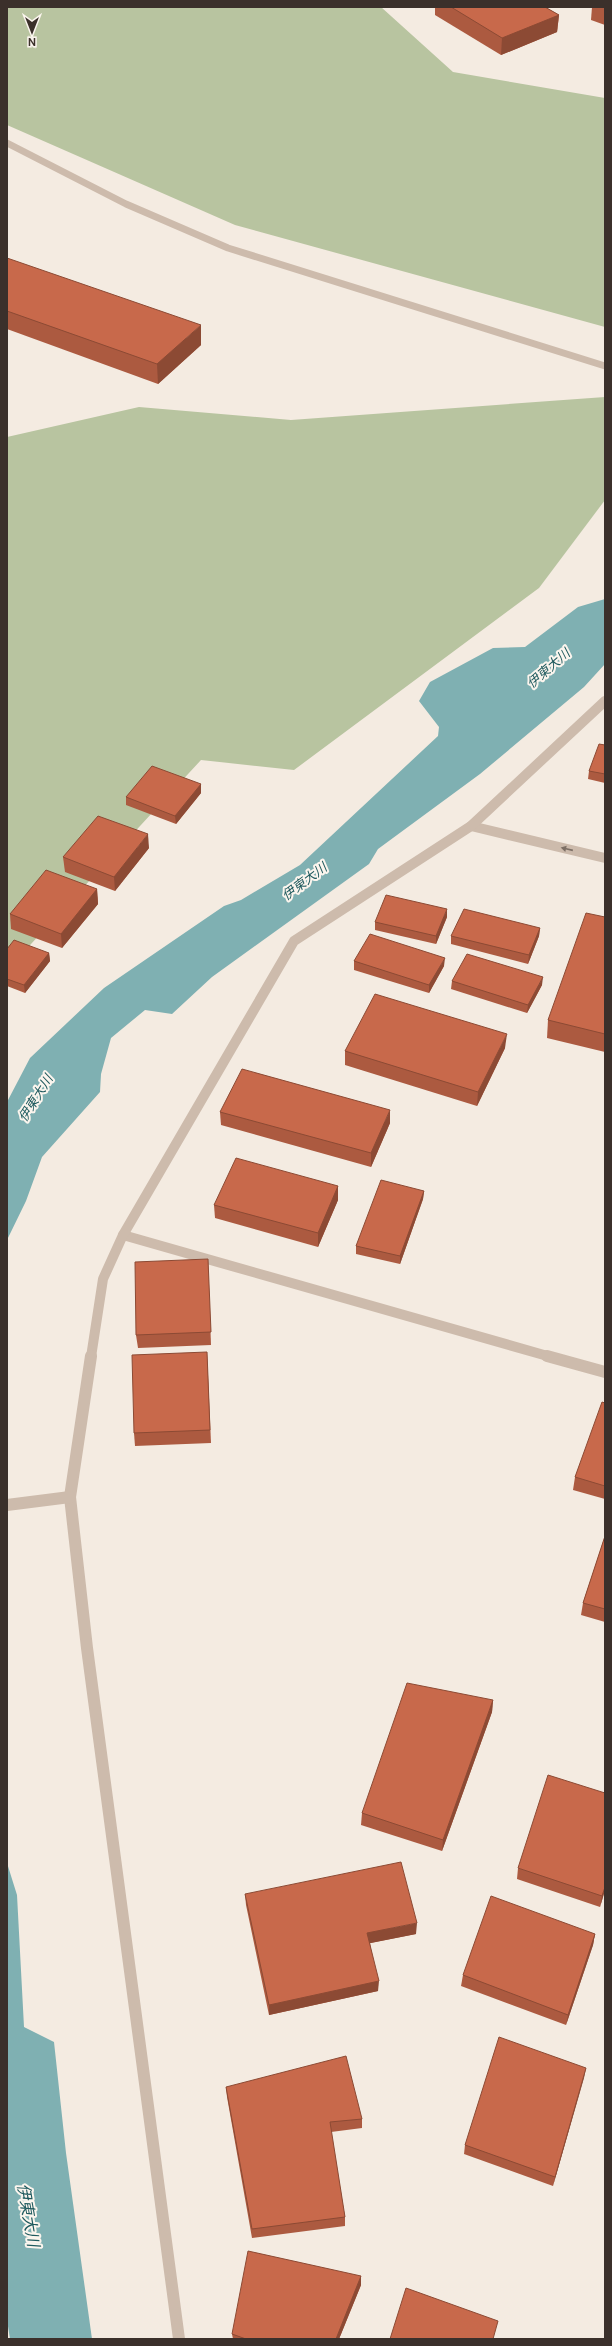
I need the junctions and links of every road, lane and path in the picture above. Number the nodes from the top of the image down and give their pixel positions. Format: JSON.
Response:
{"nodes":[{"id":1,"x":7,"y":143,"type":"edge"},
{"id":2,"x":605,"y":366,"type":"edge"},
{"id":3,"x":605,"y":701,"type":"edge"},
{"id":4,"x":471,"y":826,"type":"junction"},
{"id":5,"x":605,"y":858,"type":"edge"},
{"id":6,"x":122,"y":1235,"type":"junction"},
{"id":7,"x":605,"y":1372,"type":"edge"},
{"id":8,"x":70,"y":1497,"type":"junction"},
{"id":9,"x":7,"y":1505,"type":"edge"},
{"id":10,"x":179,"y":2339,"type":"edge"}],
"edges":[{"from":1,"to":2,"type":"street"},
{"from":3,"to":4,"type":"street"},
{"from":5,"to":4,"type":"street","one_way":true},
{"from":4,"to":6,"type":"street"},
{"from":6,"to":7,"type":"street"},
{"from":6,"to":8,"type":"street"},
{"from":8,"to":9,"type":"street"},
{"from":8,"to":10,"type":"street"}]}
